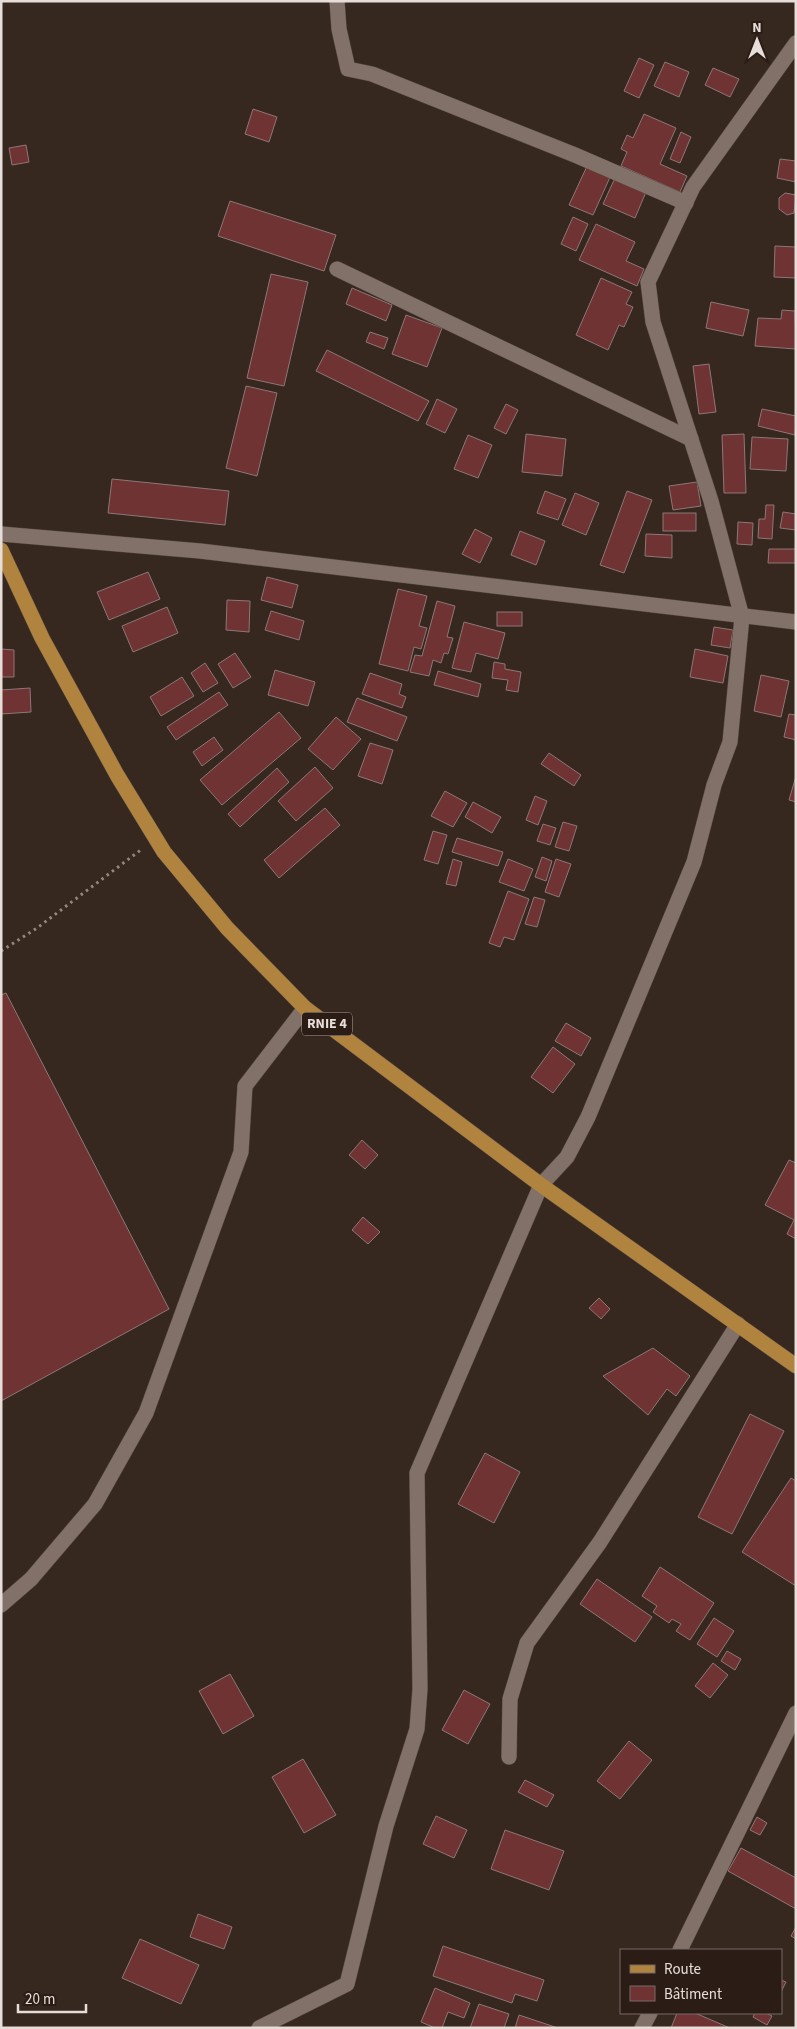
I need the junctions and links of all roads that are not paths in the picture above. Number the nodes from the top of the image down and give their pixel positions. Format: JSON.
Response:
{"nodes":[{"id":1,"x":337,"y":1,"type":"edge"},
{"id":2,"x":796,"y":43,"type":"edge"},
{"id":3,"x":686,"y":203,"type":"junction"},
{"id":4,"x":337,"y":269,"type":"dead end"},
{"id":5,"x":691,"y":439,"type":"junction"},
{"id":6,"x":1,"y":534,"type":"edge"},
{"id":7,"x":1,"y":550,"type":"edge"},
{"id":8,"x":742,"y":617,"type":"junction"},
{"id":9,"x":796,"y":622,"type":"edge"},
{"id":10,"x":305,"y":1008,"type":"junction"},
{"id":11,"x":541,"y":1185,"type":"junction"},
{"id":12,"x":738,"y":1324,"type":"junction"},
{"id":13,"x":796,"y":1366,"type":"edge"},
{"id":14,"x":1,"y":1605,"type":"edge"},
{"id":15,"x":796,"y":1713,"type":"edge"},
{"id":16,"x":509,"y":1757,"type":"dead end"},
{"id":17,"x":680,"y":1949,"type":"edge"},
{"id":18,"x":649,"y":2014,"type":"edge"},
{"id":19,"x":259,"y":2028,"type":"edge"},
{"id":20,"x":642,"y":2028,"type":"edge"}],
"edges":[{"from":1,"to":3,"type":"street"},
{"from":2,"to":3,"type":"street"},
{"from":3,"to":5,"type":"street"},
{"from":4,"to":5,"type":"street"},
{"from":5,"to":8,"type":"street"},
{"from":6,"to":8,"type":"street"},
{"from":7,"to":10,"type":"main road","number":"RNIE 4"},
{"from":8,"to":9,"type":"street"},
{"from":8,"to":11,"type":"street"},
{"from":10,"to":11,"type":"main road","number":"RNIE 4"},
{"from":10,"to":14,"type":"street"},
{"from":11,"to":12,"type":"main road","number":"RNIE 4"},
{"from":11,"to":19,"type":"street"},
{"from":12,"to":13,"type":"main road","number":"RNIE 4"},
{"from":12,"to":16,"type":"street"},
{"from":15,"to":17,"type":"street"},
{"from":18,"to":20,"type":"street"}]}
